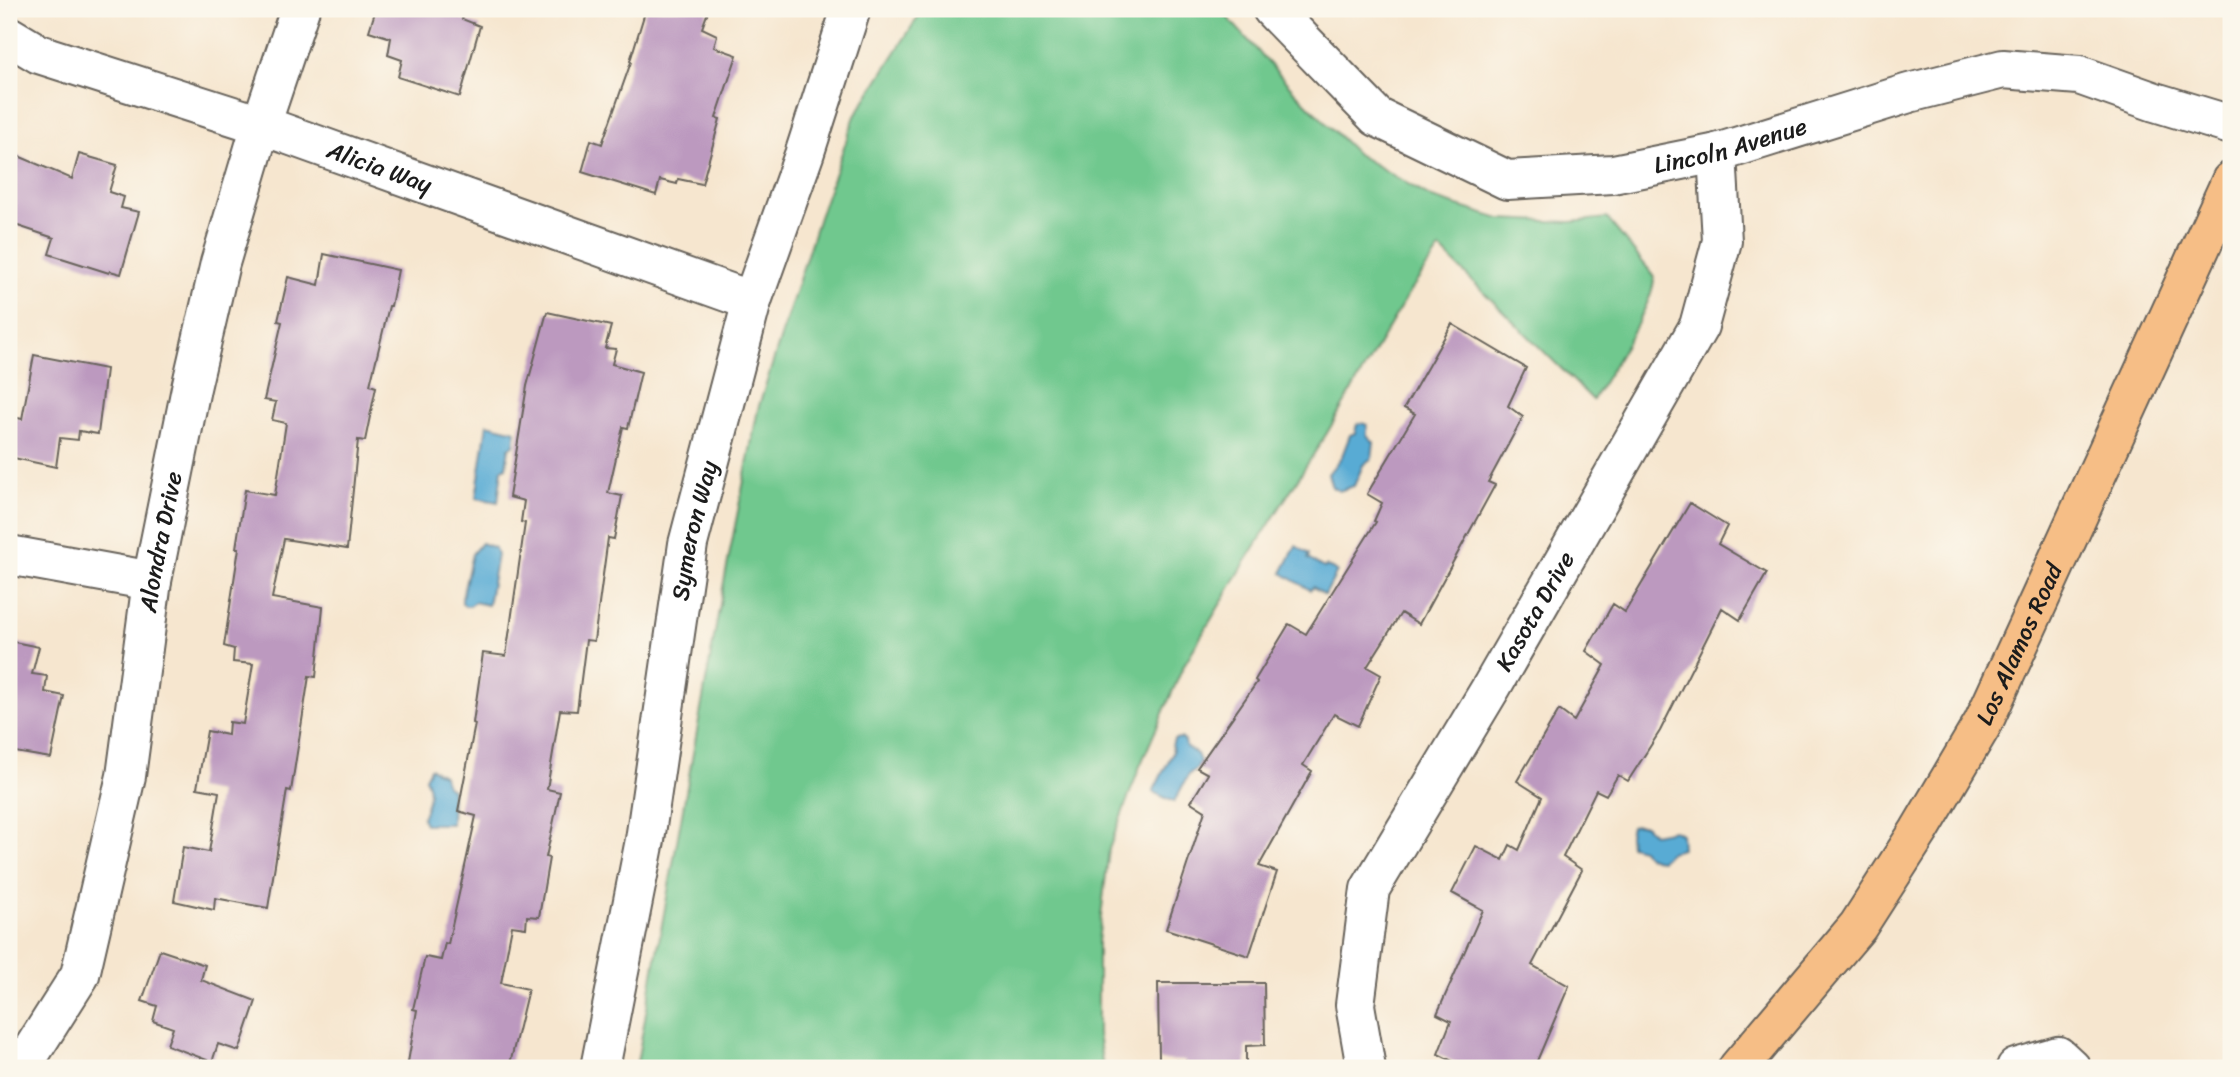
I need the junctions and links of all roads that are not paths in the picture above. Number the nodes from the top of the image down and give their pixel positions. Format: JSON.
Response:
{"nodes":[{"id":1,"x":300,"y":9,"type":"edge"},
{"id":2,"x":851,"y":9,"type":"edge"},
{"id":3,"x":1272,"y":9,"type":"edge"},
{"id":4,"x":9,"y":36,"type":"edge"},
{"id":5,"x":261,"y":125,"type":"junction"},
{"id":6,"x":2231,"y":125,"type":"edge"},
{"id":7,"x":1717,"y":153,"type":"junction"},
{"id":8,"x":2231,"y":181,"type":"edge"},
{"id":9,"x":752,"y":301,"type":"junction"},
{"id":10,"x":9,"y":555,"type":"edge"},
{"id":11,"x":152,"y":581,"type":"junction"},
{"id":12,"x":20,"y":1068,"type":"edge"},
{"id":13,"x":600,"y":1068,"type":"edge"},
{"id":14,"x":1366,"y":1068,"type":"edge"},
{"id":15,"x":1738,"y":1068,"type":"edge"},
{"id":16,"x":2016,"y":1068,"type":"edge"},
{"id":17,"x":2071,"y":1068,"type":"edge"}],
"edges":[{"from":1,"to":5,"type":"street","name":"Alondra Drive"},
{"from":2,"to":9,"type":"street","name":"Symeron Way"},
{"from":3,"to":7,"type":"street","name":"Lincoln Avenue"},
{"from":4,"to":5,"type":"street","name":"Alicia Way"},
{"from":5,"to":9,"type":"street","name":"Alicia Way"},
{"from":5,"to":11,"type":"street","name":"Alondra Drive"},
{"from":6,"to":7,"type":"street","name":"Lincoln Avenue"},
{"from":7,"to":14,"type":"street","name":"Kasota Drive"},
{"from":8,"to":15,"type":"main road","name":"Los Alamos Road"},
{"from":9,"to":13,"type":"street","name":"Symeron Way"},
{"from":10,"to":11,"type":"street"},
{"from":11,"to":12,"type":"street","name":"Alondra Drive"},
{"from":16,"to":17,"type":"street"}]}
